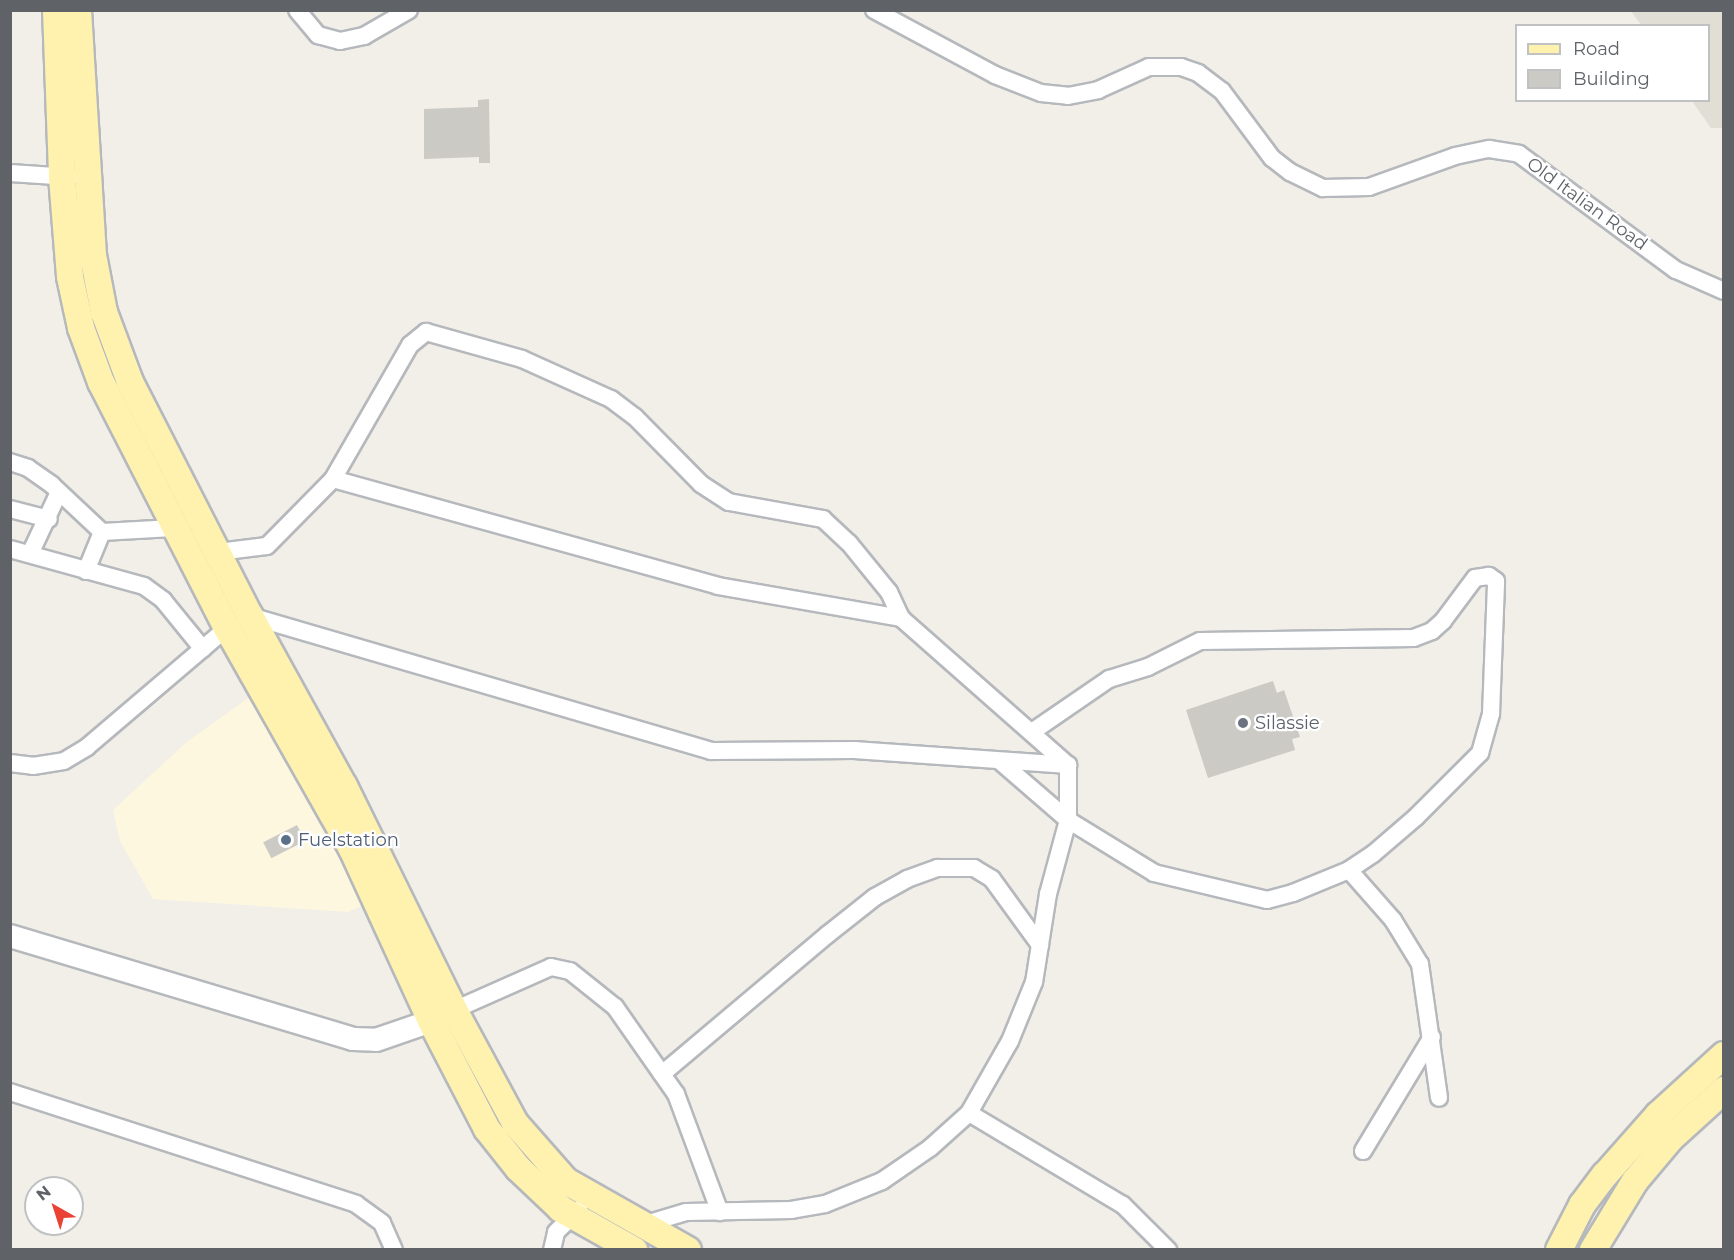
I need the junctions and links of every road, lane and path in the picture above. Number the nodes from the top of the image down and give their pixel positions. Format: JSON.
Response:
{"nodes":[{"id":1,"x":56,"y":10,"type":"edge"},
{"id":2,"x":78,"y":10,"type":"edge"},
{"id":3,"x":297,"y":10,"type":"edge"},
{"id":4,"x":409,"y":10,"type":"edge"},
{"id":5,"x":874,"y":10,"type":"edge"},
{"id":6,"x":10,"y":173,"type":"edge"},
{"id":7,"x":62,"y":177,"type":"junction"},
{"id":8,"x":88,"y":177,"type":"junction"},
{"id":9,"x":1724,"y":291,"type":"edge"},
{"id":10,"x":10,"y":462,"type":"edge"},
{"id":11,"x":333,"y":479,"type":"junction"},
{"id":12,"x":59,"y":492,"type":"junction"},
{"id":13,"x":10,"y":508,"type":"edge"},
{"id":14,"x":49,"y":519,"type":"junction"},
{"id":15,"x":174,"y":528,"type":"junction"},
{"id":16,"x":102,"y":532,"type":"junction"},
{"id":17,"x":10,"y":549,"type":"edge"},
{"id":18,"x":218,"y":552,"type":"junction"},
{"id":19,"x":30,"y":554,"type":"junction"},
{"id":20,"x":86,"y":571,"type":"junction"},
{"id":21,"x":250,"y":616,"type":"junction"},
{"id":22,"x":901,"y":618,"type":"junction"},
{"id":23,"x":227,"y":628,"type":"junction"},
{"id":24,"x":203,"y":649,"type":"junction"},
{"id":25,"x":1032,"y":732,"type":"junction"},
{"id":26,"x":10,"y":763,"type":"edge"},
{"id":27,"x":1002,"y":763,"type":"junction"},
{"id":28,"x":1068,"y":765,"type":"junction"},
{"id":29,"x":334,"y":792,"type":"junction"},
{"id":30,"x":1068,"y":820,"type":"junction"},
{"id":31,"x":1349,"y":870,"type":"junction"},
{"id":32,"x":10,"y":936,"type":"edge"},
{"id":33,"x":1040,"y":945,"type":"junction"},
{"id":34,"x":443,"y":1015,"type":"junction"},
{"id":35,"x":1432,"y":1036,"type":"junction"},
{"id":36,"x":1724,"y":1055,"type":"edge"},
{"id":37,"x":662,"y":1074,"type":"junction"},
{"id":38,"x":1724,"y":1090,"type":"edge"},
{"id":39,"x":10,"y":1092,"type":"edge"},
{"id":40,"x":1438,"y":1098,"type":"dead end"},
{"id":41,"x":969,"y":1113,"type":"junction"},
{"id":42,"x":1363,"y":1151,"type":"dead end"},
{"id":43,"x":593,"y":1199,"type":"junction"},
{"id":44,"x":720,"y":1212,"type":"junction"},
{"id":45,"x":572,"y":1216,"type":"junction"},
{"id":46,"x":642,"y":1225,"type":"junction"},
{"id":47,"x":394,"y":1250,"type":"edge"},
{"id":48,"x":552,"y":1250,"type":"edge"},
{"id":49,"x":634,"y":1250,"type":"edge"},
{"id":50,"x":688,"y":1250,"type":"edge"},
{"id":51,"x":1168,"y":1250,"type":"edge"},
{"id":52,"x":1559,"y":1250,"type":"edge"},
{"id":53,"x":1593,"y":1250,"type":"edge"}],
"edges":[{"from":1,"to":7,"type":"main road"},
{"from":2,"to":8,"type":"main road"},
{"from":3,"to":4,"type":"street"},
{"from":5,"to":9,"type":"street","name":"Old Italian Road"},
{"from":6,"to":7,"type":"street"},
{"from":7,"to":8,"type":"street"},
{"from":7,"to":15,"type":"main road"},
{"from":8,"to":18,"type":"main road"},
{"from":10,"to":12,"type":"street"},
{"from":11,"to":18,"type":"street"},
{"from":11,"to":22,"type":"street"},
{"from":11,"to":22,"type":"street"},
{"from":12,"to":14,"type":"street"},
{"from":12,"to":16,"type":"street"},
{"from":13,"to":14,"type":"street"},
{"from":14,"to":19,"type":"street"},
{"from":15,"to":16,"type":"street"},
{"from":15,"to":23,"type":"main road"},
{"from":16,"to":20,"type":"street"},
{"from":17,"to":19,"type":"street"},
{"from":18,"to":21,"type":"main road"},
{"from":19,"to":20,"type":"street"},
{"from":20,"to":24,"type":"street"},
{"from":21,"to":27,"type":"street"},
{"from":21,"to":29,"type":"main road"},
{"from":22,"to":25,"type":"street"},
{"from":23,"to":24,"type":"street"},
{"from":23,"to":29,"type":"main road"},
{"from":24,"to":26,"type":"street"},
{"from":25,"to":28,"type":"street"},
{"from":25,"to":31,"type":"street"},
{"from":27,"to":28,"type":"street"},
{"from":27,"to":30,"type":"street"},
{"from":28,"to":30,"type":"street"},
{"from":29,"to":34,"type":"main road"},
{"from":30,"to":31,"type":"street"},
{"from":30,"to":33,"type":"street"},
{"from":31,"to":35,"type":"street"},
{"from":32,"to":34,"type":"street"},
{"from":33,"to":37,"type":"street"},
{"from":33,"to":41,"type":"street"},
{"from":34,"to":37,"type":"street"},
{"from":34,"to":43,"type":"main road"},
{"from":34,"to":45,"type":"main road"},
{"from":35,"to":40,"type":"street"},
{"from":35,"to":42,"type":"street"},
{"from":36,"to":52,"type":"main road"},
{"from":37,"to":44,"type":"street"},
{"from":38,"to":53,"type":"main road"},
{"from":39,"to":47,"type":"street"},
{"from":41,"to":44,"type":"street"},
{"from":41,"to":51,"type":"street"},
{"from":43,"to":45,"type":"street"},
{"from":43,"to":46,"type":"main road"},
{"from":44,"to":46,"type":"street"},
{"from":45,"to":48,"type":"street"},
{"from":45,"to":49,"type":"main road"},
{"from":46,"to":50,"type":"main road"}]}
